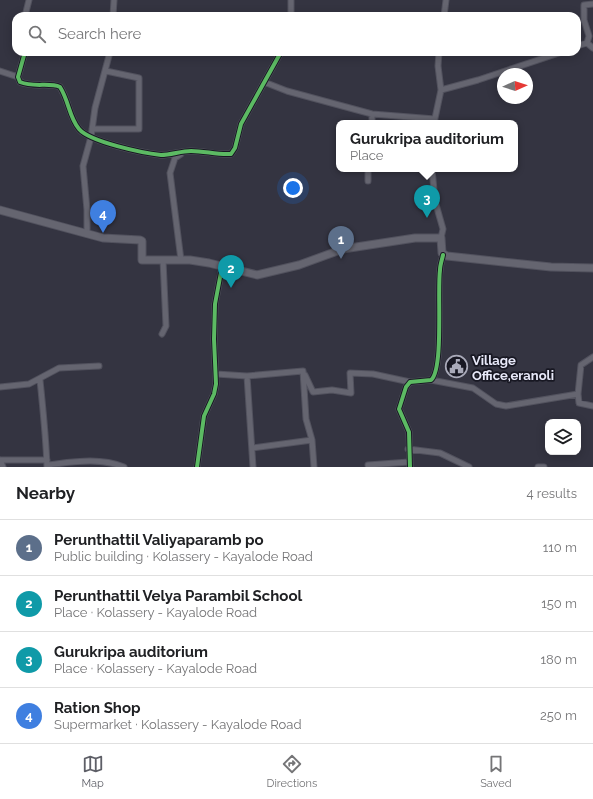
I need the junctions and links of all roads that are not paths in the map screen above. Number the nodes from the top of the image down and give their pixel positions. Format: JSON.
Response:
{"nodes":[{"id":1,"x":28,"y":0,"type":"edge"},
{"id":2,"x":114,"y":0,"type":"edge"},
{"id":3,"x":291,"y":0,"type":"edge"},
{"id":4,"x":446,"y":0,"type":"edge"},
{"id":5,"x":583,"y":3,"type":"edge"},
{"id":6,"x":593,"y":4,"type":"edge"},
{"id":7,"x":26,"y":12,"type":"edge"},
{"id":8,"x":113,"y":12,"type":"edge"},
{"id":9,"x":291,"y":12,"type":"edge"},
{"id":10,"x":444,"y":12,"type":"edge"},
{"id":11,"x":587,"y":43,"type":"junction"},
{"id":12,"x":581,"y":45,"type":"edge"},
{"id":13,"x":593,"y":48,"type":"edge"},
{"id":14,"x":24,"y":56,"type":"edge"},
{"id":15,"x":109,"y":56,"type":"edge"},
{"id":16,"x":278,"y":56,"type":"edge"},
{"id":17,"x":439,"y":56,"type":"edge"},
{"id":18,"x":550,"y":56,"type":"edge"},
{"id":19,"x":0,"y":71,"type":"edge"},
{"id":20,"x":106,"y":71,"type":"junction"},
{"id":21,"x":18,"y":77,"type":"junction"},
{"id":22,"x":264,"y":82,"type":"junction"},
{"id":23,"x":441,"y":90,"type":"junction"},
{"id":24,"x":372,"y":114,"type":"junction"},
{"id":25,"x":372,"y":120,"type":"edge"},
{"id":26,"x":425,"y":120,"type":"edge"},
{"id":27,"x":434,"y":120,"type":"edge"},
{"id":28,"x":92,"y":129,"type":"junction"},
{"id":29,"x":90,"y":137,"type":"junction"},
{"id":30,"x":181,"y":153,"type":"junction"},
{"id":31,"x":368,"y":172,"type":"edge"},
{"id":32,"x":432,"y":172,"type":"edge"},
{"id":33,"x":368,"y":181,"type":"dead end"},
{"id":34,"x":0,"y":210,"type":"edge"},
{"id":35,"x":87,"y":234,"type":"junction"},
{"id":36,"x":441,"y":238,"type":"junction"},
{"id":37,"x":443,"y":255,"type":"junction"},
{"id":38,"x":163,"y":260,"type":"junction"},
{"id":39,"x":181,"y":260,"type":"junction"},
{"id":40,"x":222,"y":268,"type":"junction"},
{"id":41,"x":593,"y":268,"type":"edge"},
{"id":42,"x":162,"y":334,"type":"dead end"},
{"id":43,"x":593,"y":357,"type":"edge"},
{"id":44,"x":99,"y":366,"type":"dead end"},
{"id":45,"x":303,"y":371,"type":"junction"},
{"id":46,"x":216,"y":374,"type":"junction"},
{"id":47,"x":247,"y":376,"type":"junction"},
{"id":48,"x":40,"y":380,"type":"junction"},
{"id":49,"x":431,"y":380,"type":"junction"},
{"id":50,"x":410,"y":382,"type":"junction"},
{"id":51,"x":0,"y":387,"type":"edge"},
{"id":52,"x":578,"y":394,"type":"junction"},
{"id":53,"x":593,"y":406,"type":"edge"},
{"id":54,"x":312,"y":440,"type":"junction"},
{"id":55,"x":252,"y":448,"type":"junction"},
{"id":56,"x":408,"y":448,"type":"junction"},
{"id":57,"x":0,"y":460,"type":"edge"},
{"id":58,"x":47,"y":464,"type":"edge"},
{"id":59,"x":368,"y":464,"type":"dead end"},
{"id":60,"x":409,"y":464,"type":"edge"},
{"id":61,"x":3,"y":467,"type":"edge"},
{"id":62,"x":124,"y":467,"type":"edge"},
{"id":63,"x":197,"y":467,"type":"edge"},
{"id":64,"x":254,"y":467,"type":"edge"},
{"id":65,"x":314,"y":467,"type":"edge"},
{"id":66,"x":470,"y":467,"type":"edge"},
{"id":67,"x":538,"y":467,"type":"edge"},
{"id":68,"x":544,"y":467,"type":"edge"}],
"edges":[{"from":1,"to":7,"type":"street"},
{"from":2,"to":8,"type":"street"},
{"from":3,"to":9,"type":"street"},
{"from":4,"to":10,"type":"street"},
{"from":5,"to":6,"type":"street"},
{"from":5,"to":11,"type":"street"},
{"from":11,"to":12,"type":"street"},
{"from":11,"to":13,"type":"street"},
{"from":14,"to":21,"type":"street"},
{"from":15,"to":20,"type":"street"},
{"from":16,"to":22,"type":"street"},
{"from":17,"to":23,"type":"street"},
{"from":18,"to":23,"type":"street"},
{"from":19,"to":21,"type":"street"},
{"from":20,"to":28,"type":"street"},
{"from":20,"to":28,"type":"street"},
{"from":21,"to":29,"type":"street"},
{"from":22,"to":24,"type":"street"},
{"from":22,"to":30,"type":"street"},
{"from":23,"to":27,"type":"street"},
{"from":24,"to":25,"type":"street"},
{"from":24,"to":26,"type":"street"},
{"from":28,"to":29,"type":"street"},
{"from":29,"to":30,"type":"street"},
{"from":29,"to":35,"type":"street"},
{"from":30,"to":39,"type":"street"},
{"from":31,"to":33,"type":"street"},
{"from":32,"to":36,"type":"street"},
{"from":34,"to":35,"type":"main road"},
{"from":35,"to":38,"type":"main road"},
{"from":36,"to":37,"type":"main road"},
{"from":36,"to":40,"type":"main road"},
{"from":37,"to":41,"type":"main road"},
{"from":37,"to":49,"type":"street"},
{"from":38,"to":39,"type":"main road"},
{"from":38,"to":42,"type":"street"},
{"from":39,"to":40,"type":"main road"},
{"from":40,"to":46,"type":"street"},
{"from":43,"to":52,"type":"street"},
{"from":44,"to":48,"type":"street"},
{"from":45,"to":47,"type":"street"},
{"from":45,"to":50,"type":"street"},
{"from":45,"to":54,"type":"street"},
{"from":46,"to":47,"type":"street"},
{"from":46,"to":63,"type":"street"},
{"from":47,"to":55,"type":"street"},
{"from":48,"to":51,"type":"street"},
{"from":48,"to":58,"type":"street"},
{"from":49,"to":50,"type":"street"},
{"from":49,"to":52,"type":"street"},
{"from":50,"to":56,"type":"street"},
{"from":52,"to":53,"type":"street"},
{"from":54,"to":55,"type":"street"},
{"from":54,"to":65,"type":"street"},
{"from":55,"to":64,"type":"street"},
{"from":56,"to":60,"type":"street"},
{"from":56,"to":66,"type":"street"},
{"from":57,"to":58,"type":"street"},
{"from":57,"to":61,"type":"street"},
{"from":58,"to":62,"type":"street"},
{"from":59,"to":60,"type":"street"},
{"from":67,"to":68,"type":"street"}]}
